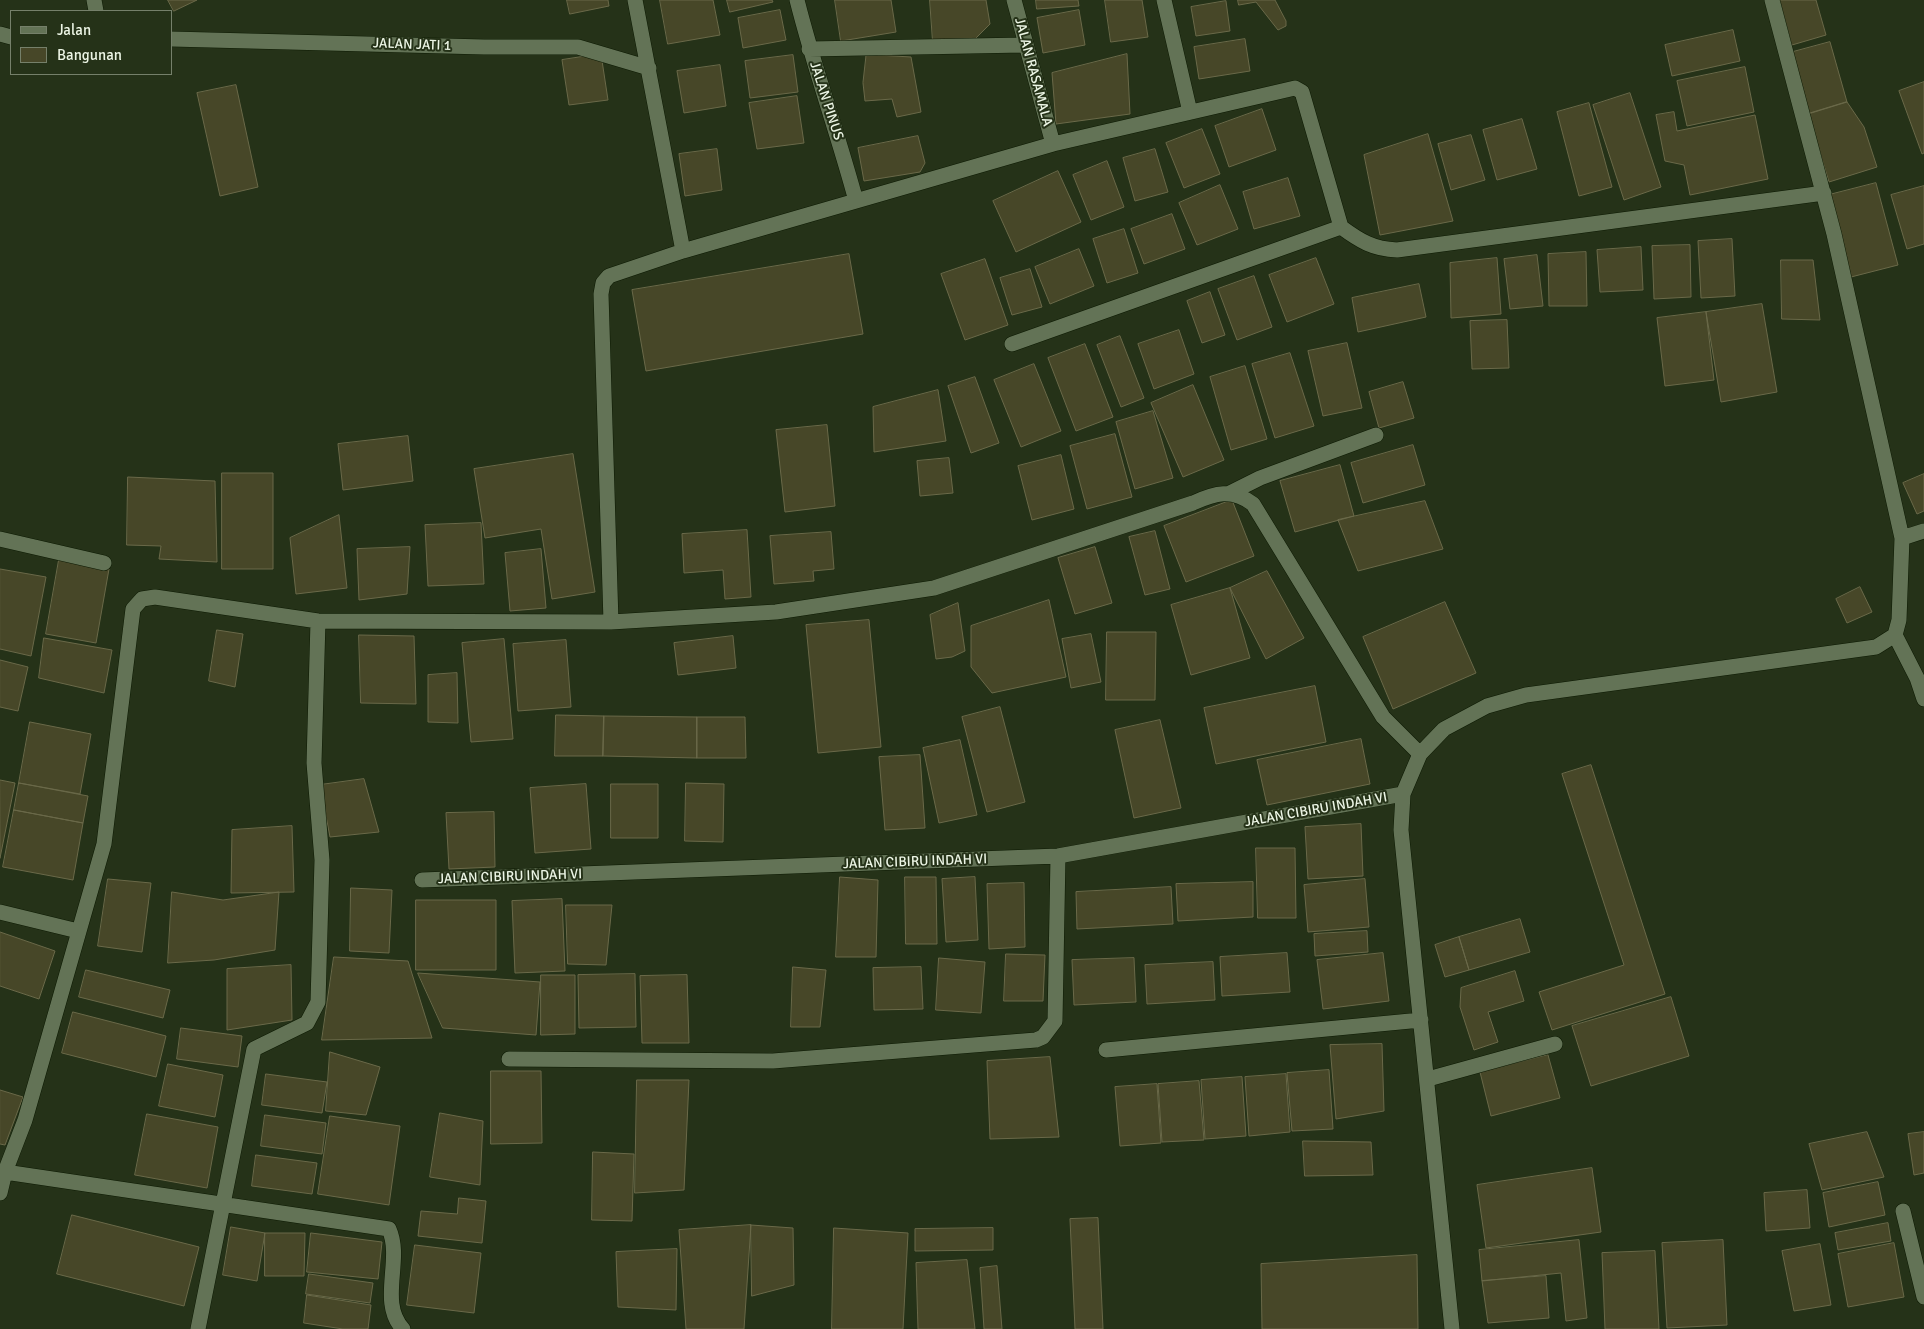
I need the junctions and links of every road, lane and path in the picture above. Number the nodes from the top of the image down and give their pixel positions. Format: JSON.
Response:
{"nodes":[{"id":1,"x":635,"y":0,"type":"edge"},
{"id":2,"x":798,"y":0,"type":"edge"},
{"id":3,"x":1014,"y":0,"type":"edge"},
{"id":4,"x":1164,"y":0,"type":"edge"},
{"id":5,"x":1772,"y":0,"type":"edge"},
{"id":6,"x":172,"y":39,"type":"edge"},
{"id":7,"x":1024,"y":45,"type":"junction"},
{"id":8,"x":809,"y":49,"type":"junction"},
{"id":9,"x":649,"y":68,"type":"junction"},
{"id":10,"x":1190,"y":112,"type":"junction"},
{"id":11,"x":1053,"y":144,"type":"junction"},
{"id":12,"x":1824,"y":193,"type":"junction"},
{"id":13,"x":856,"y":202,"type":"junction"},
{"id":14,"x":1340,"y":227,"type":"junction"},
{"id":15,"x":682,"y":251,"type":"junction"},
{"id":16,"x":1012,"y":344,"type":"dead end"},
{"id":17,"x":1376,"y":435,"type":"dead end"},
{"id":18,"x":1230,"y":493,"type":"junction"},
{"id":19,"x":1924,"y":531,"type":"edge"},
{"id":20,"x":1902,"y":538,"type":"junction"},
{"id":21,"x":0,"y":539,"type":"edge"},
{"id":22,"x":104,"y":563,"type":"dead end"},
{"id":23,"x":318,"y":621,"type":"junction"},
{"id":24,"x":611,"y":622,"type":"junction"},
{"id":25,"x":1895,"y":635,"type":"junction"},
{"id":26,"x":1924,"y":699,"type":"edge"},
{"id":27,"x":1420,"y":754,"type":"junction"},
{"id":28,"x":1403,"y":794,"type":"junction"},
{"id":29,"x":1058,"y":856,"type":"junction"},
{"id":30,"x":422,"y":880,"type":"dead end"},
{"id":31,"x":0,"y":912,"type":"edge"},
{"id":32,"x":78,"y":930,"type":"junction"},
{"id":33,"x":1421,"y":1020,"type":"junction"},
{"id":34,"x":1555,"y":1044,"type":"dead end"},
{"id":35,"x":1106,"y":1050,"type":"dead end"},
{"id":36,"x":509,"y":1059,"type":"dead end"},
{"id":37,"x":1428,"y":1079,"type":"junction"},
{"id":38,"x":5,"y":1172,"type":"junction"},
{"id":39,"x":0,"y":1193,"type":"edge"},
{"id":40,"x":222,"y":1203,"type":"junction"},
{"id":41,"x":1902,"y":1210,"type":"dead end"},
{"id":42,"x":1924,"y":1297,"type":"edge"},
{"id":43,"x":198,"y":1329,"type":"edge"},
{"id":44,"x":403,"y":1329,"type":"edge"},
{"id":45,"x":1452,"y":1329,"type":"edge"}],
"edges":[{"from":1,"to":9,"type":"street"},
{"from":2,"to":8,"type":"street","name":"JALAN PINUS"},
{"from":3,"to":7,"type":"street","name":"JALAN RASAMALA"},
{"from":4,"to":10,"type":"street"},
{"from":5,"to":12,"type":"street"},
{"from":6,"to":9,"type":"street","name":"JALAN JATI 1"},
{"from":7,"to":8,"type":"street"},
{"from":7,"to":11,"type":"street","name":"JALAN RASAMALA"},
{"from":8,"to":13,"type":"street","name":"JALAN PINUS"},
{"from":9,"to":15,"type":"street"},
{"from":10,"to":11,"type":"street"},
{"from":10,"to":14,"type":"street"},
{"from":11,"to":13,"type":"street"},
{"from":12,"to":14,"type":"street"},
{"from":12,"to":20,"type":"street"},
{"from":13,"to":15,"type":"street"},
{"from":14,"to":16,"type":"street"},
{"from":15,"to":24,"type":"street"},
{"from":17,"to":18,"type":"street"},
{"from":18,"to":24,"type":"street"},
{"from":18,"to":27,"type":"street"},
{"from":19,"to":20,"type":"street"},
{"from":20,"to":25,"type":"street"},
{"from":21,"to":22,"type":"street"},
{"from":23,"to":24,"type":"street"},
{"from":23,"to":32,"type":"street"},
{"from":23,"to":40,"type":"street"},
{"from":25,"to":26,"type":"street"},
{"from":25,"to":27,"type":"street"},
{"from":27,"to":28,"type":"street"},
{"from":28,"to":29,"type":"street","name":"JALAN CIBIRU INDAH VI"},
{"from":28,"to":33,"type":"street"},
{"from":29,"to":30,"type":"street","name":"JALAN CIBIRU INDAH VI"},
{"from":29,"to":36,"type":"street"},
{"from":31,"to":32,"type":"street"},
{"from":32,"to":38,"type":"street"},
{"from":33,"to":35,"type":"street"},
{"from":33,"to":37,"type":"street"},
{"from":34,"to":37,"type":"street"},
{"from":37,"to":45,"type":"street"},
{"from":38,"to":39,"type":"street"},
{"from":38,"to":40,"type":"street"},
{"from":40,"to":43,"type":"street"},
{"from":40,"to":44,"type":"street"},
{"from":41,"to":42,"type":"street"}]}
